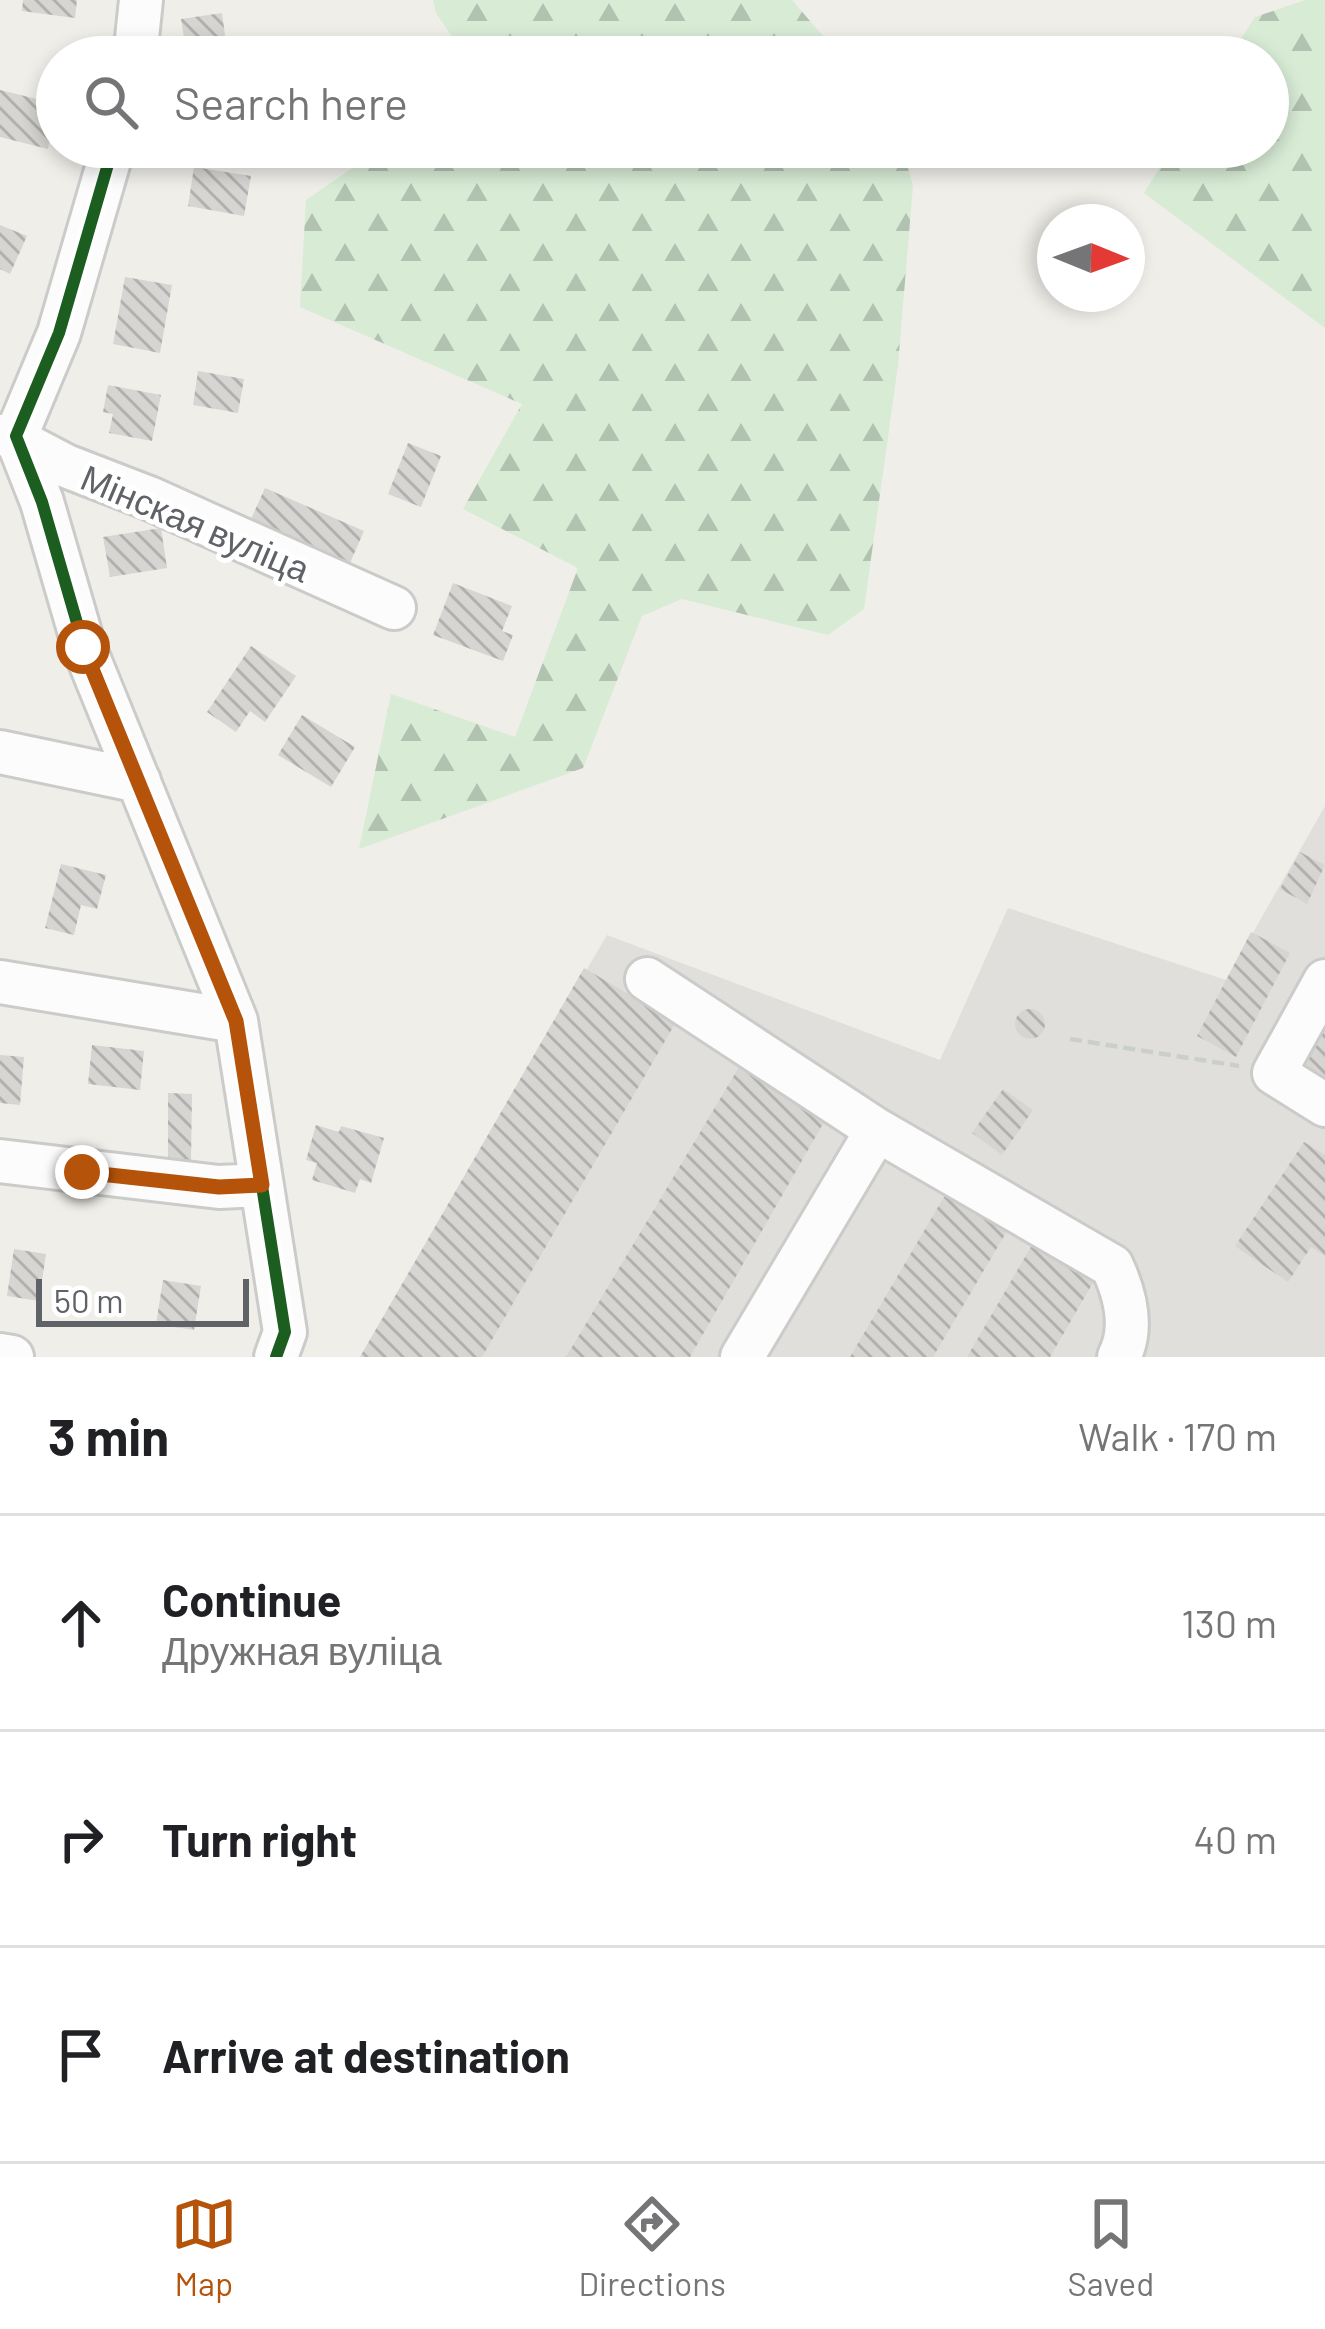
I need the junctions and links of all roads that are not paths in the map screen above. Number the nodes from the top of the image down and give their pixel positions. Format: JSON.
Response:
{"nodes":[{"id":1,"x":142,"y":0,"type":"edge"},
{"id":2,"x":138,"y":36,"type":"edge"},
{"id":3,"x":107,"y":168,"type":"edge"},
{"id":4,"x":8,"y":435,"type":"edge"},
{"id":5,"x":394,"y":608,"type":"dead end"},
{"id":6,"x":0,"y":752,"type":"edge"},
{"id":7,"x":139,"y":782,"type":"junction"},
{"id":8,"x":647,"y":980,"type":"dead end"},
{"id":9,"x":1325,"y":981,"type":"edge"},
{"id":10,"x":0,"y":982,"type":"edge"},
{"id":11,"x":236,"y":1021,"type":"junction"},
{"id":12,"x":1325,"y":1106,"type":"edge"},
{"id":13,"x":877,"y":1130,"type":"junction"},
{"id":14,"x":0,"y":1161,"type":"edge"},
{"id":15,"x":262,"y":1185,"type":"junction"},
{"id":16,"x":0,"y":1355,"type":"edge"},
{"id":17,"x":12,"y":1357,"type":"edge"},
{"id":18,"x":276,"y":1357,"type":"edge"},
{"id":19,"x":742,"y":1357,"type":"edge"},
{"id":20,"x":1119,"y":1357,"type":"edge"}],
"edges":[{"from":1,"to":2,"type":"street"},
{"from":3,"to":4,"type":"street"},
{"from":4,"to":5,"type":"street","name":"Мінская вуліца"},
{"from":4,"to":7,"type":"street"},
{"from":6,"to":7,"type":"street"},
{"from":7,"to":11,"type":"street"},
{"from":8,"to":13,"type":"street"},
{"from":9,"to":12,"type":"street"},
{"from":10,"to":11,"type":"street"},
{"from":11,"to":15,"type":"street"},
{"from":13,"to":19,"type":"street"},
{"from":13,"to":20,"type":"street"},
{"from":14,"to":15,"type":"street"},
{"from":15,"to":18,"type":"street"},
{"from":16,"to":17,"type":"street"}]}
